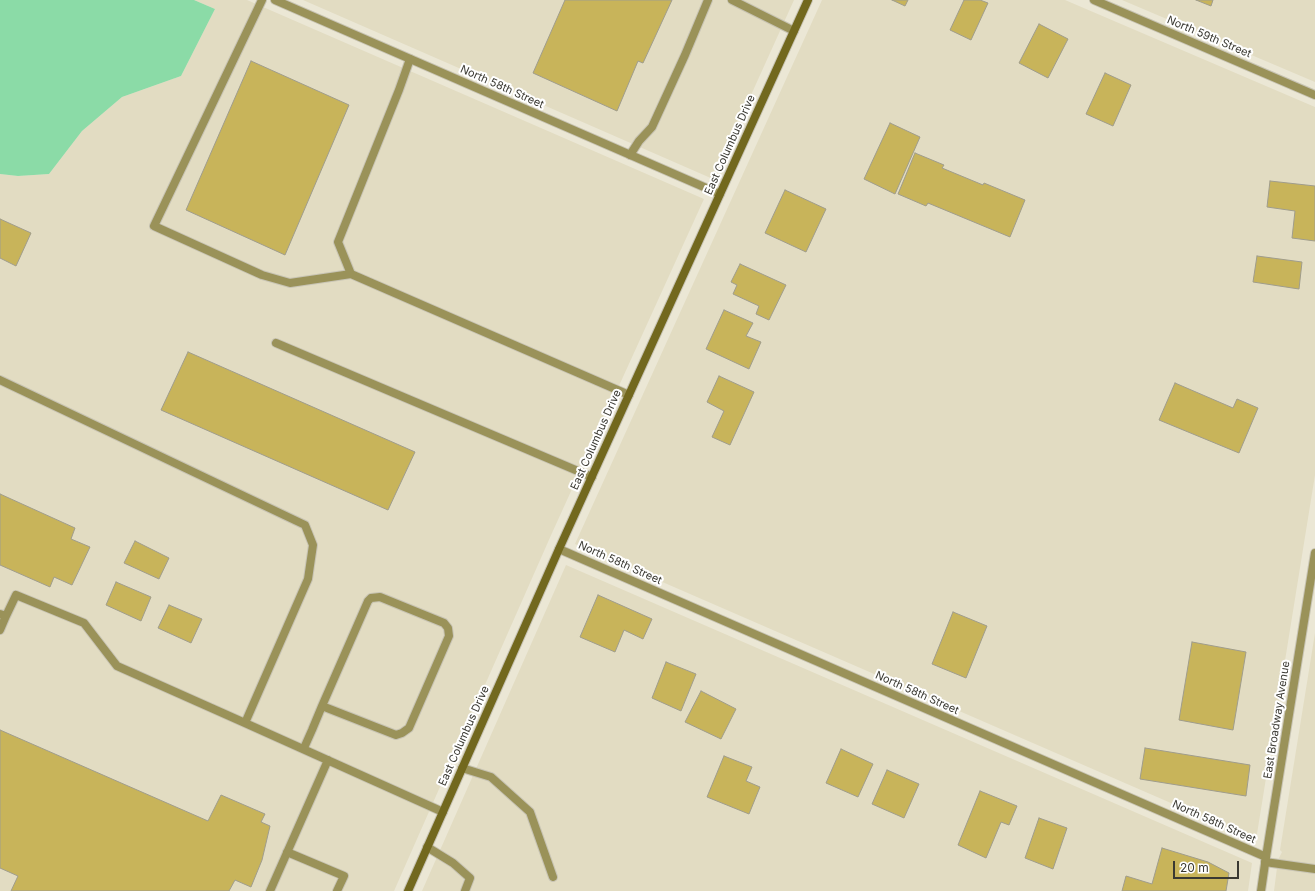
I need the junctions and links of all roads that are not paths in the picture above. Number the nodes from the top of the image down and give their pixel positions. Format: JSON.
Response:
{"nodes":[{"id":1,"x":262,"y":0,"type":"edge"},
{"id":2,"x":275,"y":0,"type":"edge"},
{"id":3,"x":708,"y":0,"type":"edge"},
{"id":4,"x":732,"y":0,"type":"edge"},
{"id":5,"x":808,"y":0,"type":"edge"},
{"id":6,"x":1094,"y":0,"type":"edge"},
{"id":7,"x":794,"y":31,"type":"junction"},
{"id":8,"x":410,"y":59,"type":"junction"},
{"id":9,"x":1315,"y":95,"type":"edge"},
{"id":10,"x":630,"y":155,"type":"junction"},
{"id":11,"x":720,"y":194,"type":"junction"},
{"id":12,"x":351,"y":274,"type":"junction"},
{"id":13,"x":276,"y":343,"type":"dead end"},
{"id":14,"x":0,"y":380,"type":"edge"},
{"id":15,"x":629,"y":394,"type":"junction"},
{"id":16,"x":592,"y":477,"type":"junction"},
{"id":17,"x":559,"y":549,"type":"junction"},
{"id":18,"x":1315,"y":553,"type":"edge"},
{"id":19,"x":1312,"y":584,"type":"edge"},
{"id":20,"x":3,"y":615,"type":"edge"},
{"id":21,"x":0,"y":630,"type":"edge"},
{"id":22,"x":322,"y":706,"type":"junction"},
{"id":23,"x":245,"y":723,"type":"junction"},
{"id":24,"x":304,"y":748,"type":"junction"},
{"id":25,"x":328,"y":760,"type":"junction"},
{"id":26,"x":462,"y":768,"type":"junction"},
{"id":27,"x":443,"y":812,"type":"junction"},
{"id":28,"x":427,"y":847,"type":"junction"},
{"id":29,"x":287,"y":852,"type":"junction"},
{"id":30,"x":1265,"y":859,"type":"junction"},
{"id":31,"x":1315,"y":869,"type":"edge"},
{"id":32,"x":553,"y":877,"type":"dead end"},
{"id":33,"x":270,"y":891,"type":"edge"},
{"id":34,"x":337,"y":891,"type":"edge"},
{"id":35,"x":408,"y":891,"type":"edge"},
{"id":36,"x":465,"y":891,"type":"edge"},
{"id":37,"x":1261,"y":891,"type":"edge"}],
"edges":[{"from":1,"to":12,"type":"street"},
{"from":2,"to":8,"type":"street","name":"North 58th Street"},
{"from":3,"to":10,"type":"street"},
{"from":4,"to":7,"type":"street"},
{"from":5,"to":7,"type":"main road","name":"East Columbus Drive"},
{"from":6,"to":9,"type":"street","name":"North 59th Street"},
{"from":7,"to":11,"type":"main road","name":"East Columbus Drive"},
{"from":8,"to":10,"type":"street","name":"North 58th Street"},
{"from":8,"to":12,"type":"street"},
{"from":10,"to":11,"type":"street","name":"North 58th Street"},
{"from":11,"to":15,"type":"main road","name":"East Columbus Drive"},
{"from":12,"to":15,"type":"street"},
{"from":13,"to":16,"type":"street"},
{"from":14,"to":23,"type":"street"},
{"from":15,"to":16,"type":"main road","name":"East Columbus Drive"},
{"from":16,"to":17,"type":"main road","name":"East Columbus Drive"},
{"from":17,"to":26,"type":"main road","name":"East Columbus Drive"},
{"from":17,"to":30,"type":"street","name":"North 58th Street"},
{"from":18,"to":19,"type":"street","name":"East Broadway Avenue"},
{"from":19,"to":30,"type":"street","name":"East Broadway Avenue"},
{"from":20,"to":21,"type":"street"},
{"from":20,"to":23,"type":"street"},
{"from":22,"to":22,"type":"street"},
{"from":22,"to":24,"type":"street"},
{"from":23,"to":24,"type":"street"},
{"from":24,"to":25,"type":"street"},
{"from":25,"to":27,"type":"street"},
{"from":25,"to":29,"type":"street"},
{"from":26,"to":27,"type":"main road","name":"East Columbus Drive"},
{"from":26,"to":32,"type":"street"},
{"from":27,"to":28,"type":"main road","name":"East Columbus Drive"},
{"from":28,"to":35,"type":"main road","name":"East Columbus Drive"},
{"from":28,"to":36,"type":"street"},
{"from":29,"to":33,"type":"street"},
{"from":29,"to":34,"type":"street"},
{"from":30,"to":31,"type":"street","name":"North 58th Street"},
{"from":30,"to":37,"type":"street","name":"East Broadway Avenue"}]}
